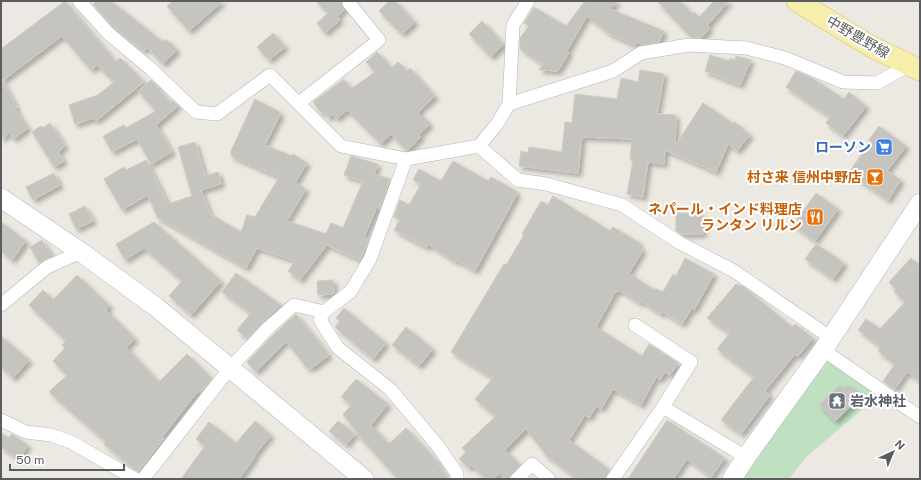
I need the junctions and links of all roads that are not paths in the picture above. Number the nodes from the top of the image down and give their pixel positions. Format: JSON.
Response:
{"nodes":[{"id":1,"x":79,"y":1,"type":"edge"},
{"id":2,"x":350,"y":1,"type":"edge"},
{"id":3,"x":528,"y":1,"type":"edge"},
{"id":4,"x":797,"y":1,"type":"edge"},
{"id":5,"x":915,"y":67,"type":"edge"},
{"id":6,"x":299,"y":103,"type":"junction"},
{"id":7,"x":509,"y":104,"type":"junction"},
{"id":8,"x":479,"y":146,"type":"junction"},
{"id":9,"x":406,"y":159,"type":"junction"},
{"id":10,"x":1,"y":198,"type":"edge"},
{"id":11,"x":920,"y":202,"type":"edge"},
{"id":12,"x":81,"y":252,"type":"junction"},
{"id":13,"x":1,"y":304,"type":"edge"},
{"id":14,"x":324,"y":312,"type":"junction"},
{"id":15,"x":635,"y":325,"type":"dead end"},
{"id":16,"x":827,"y":344,"type":"junction"},
{"id":17,"x":230,"y":368,"type":"junction"},
{"id":18,"x":663,"y":407,"type":"junction"},
{"id":19,"x":920,"y":416,"type":"edge"},
{"id":20,"x":1,"y":420,"type":"edge"},
{"id":21,"x":746,"y":456,"type":"junction"},
{"id":22,"x":460,"y":477,"type":"edge"},
{"id":23,"x":135,"y":479,"type":"edge"},
{"id":24,"x":143,"y":479,"type":"edge"},
{"id":25,"x":364,"y":479,"type":"edge"},
{"id":26,"x":517,"y":479,"type":"edge"},
{"id":27,"x":549,"y":479,"type":"edge"},
{"id":28,"x":613,"y":479,"type":"edge"},
{"id":29,"x":732,"y":479,"type":"edge"}],
"edges":[{"from":1,"to":6,"type":"street"},
{"from":2,"to":6,"type":"street"},
{"from":3,"to":7,"type":"street"},
{"from":4,"to":5,"type":"main road","name":"中野豊野線"},
{"from":5,"to":7,"type":"street"},
{"from":6,"to":9,"type":"street"},
{"from":7,"to":8,"type":"street"},
{"from":8,"to":9,"type":"street"},
{"from":8,"to":16,"type":"street"},
{"from":9,"to":14,"type":"street"},
{"from":10,"to":12,"type":"street"},
{"from":11,"to":16,"type":"street"},
{"from":12,"to":13,"type":"street"},
{"from":12,"to":17,"type":"street"},
{"from":14,"to":17,"type":"street"},
{"from":14,"to":22,"type":"street"},
{"from":15,"to":18,"type":"street"},
{"from":16,"to":19,"type":"street"},
{"from":16,"to":21,"type":"street"},
{"from":17,"to":24,"type":"street"},
{"from":17,"to":25,"type":"street"},
{"from":18,"to":21,"type":"street"},
{"from":18,"to":28,"type":"street"},
{"from":20,"to":23,"type":"street"},
{"from":21,"to":29,"type":"street"},
{"from":26,"to":27,"type":"street"}]}
